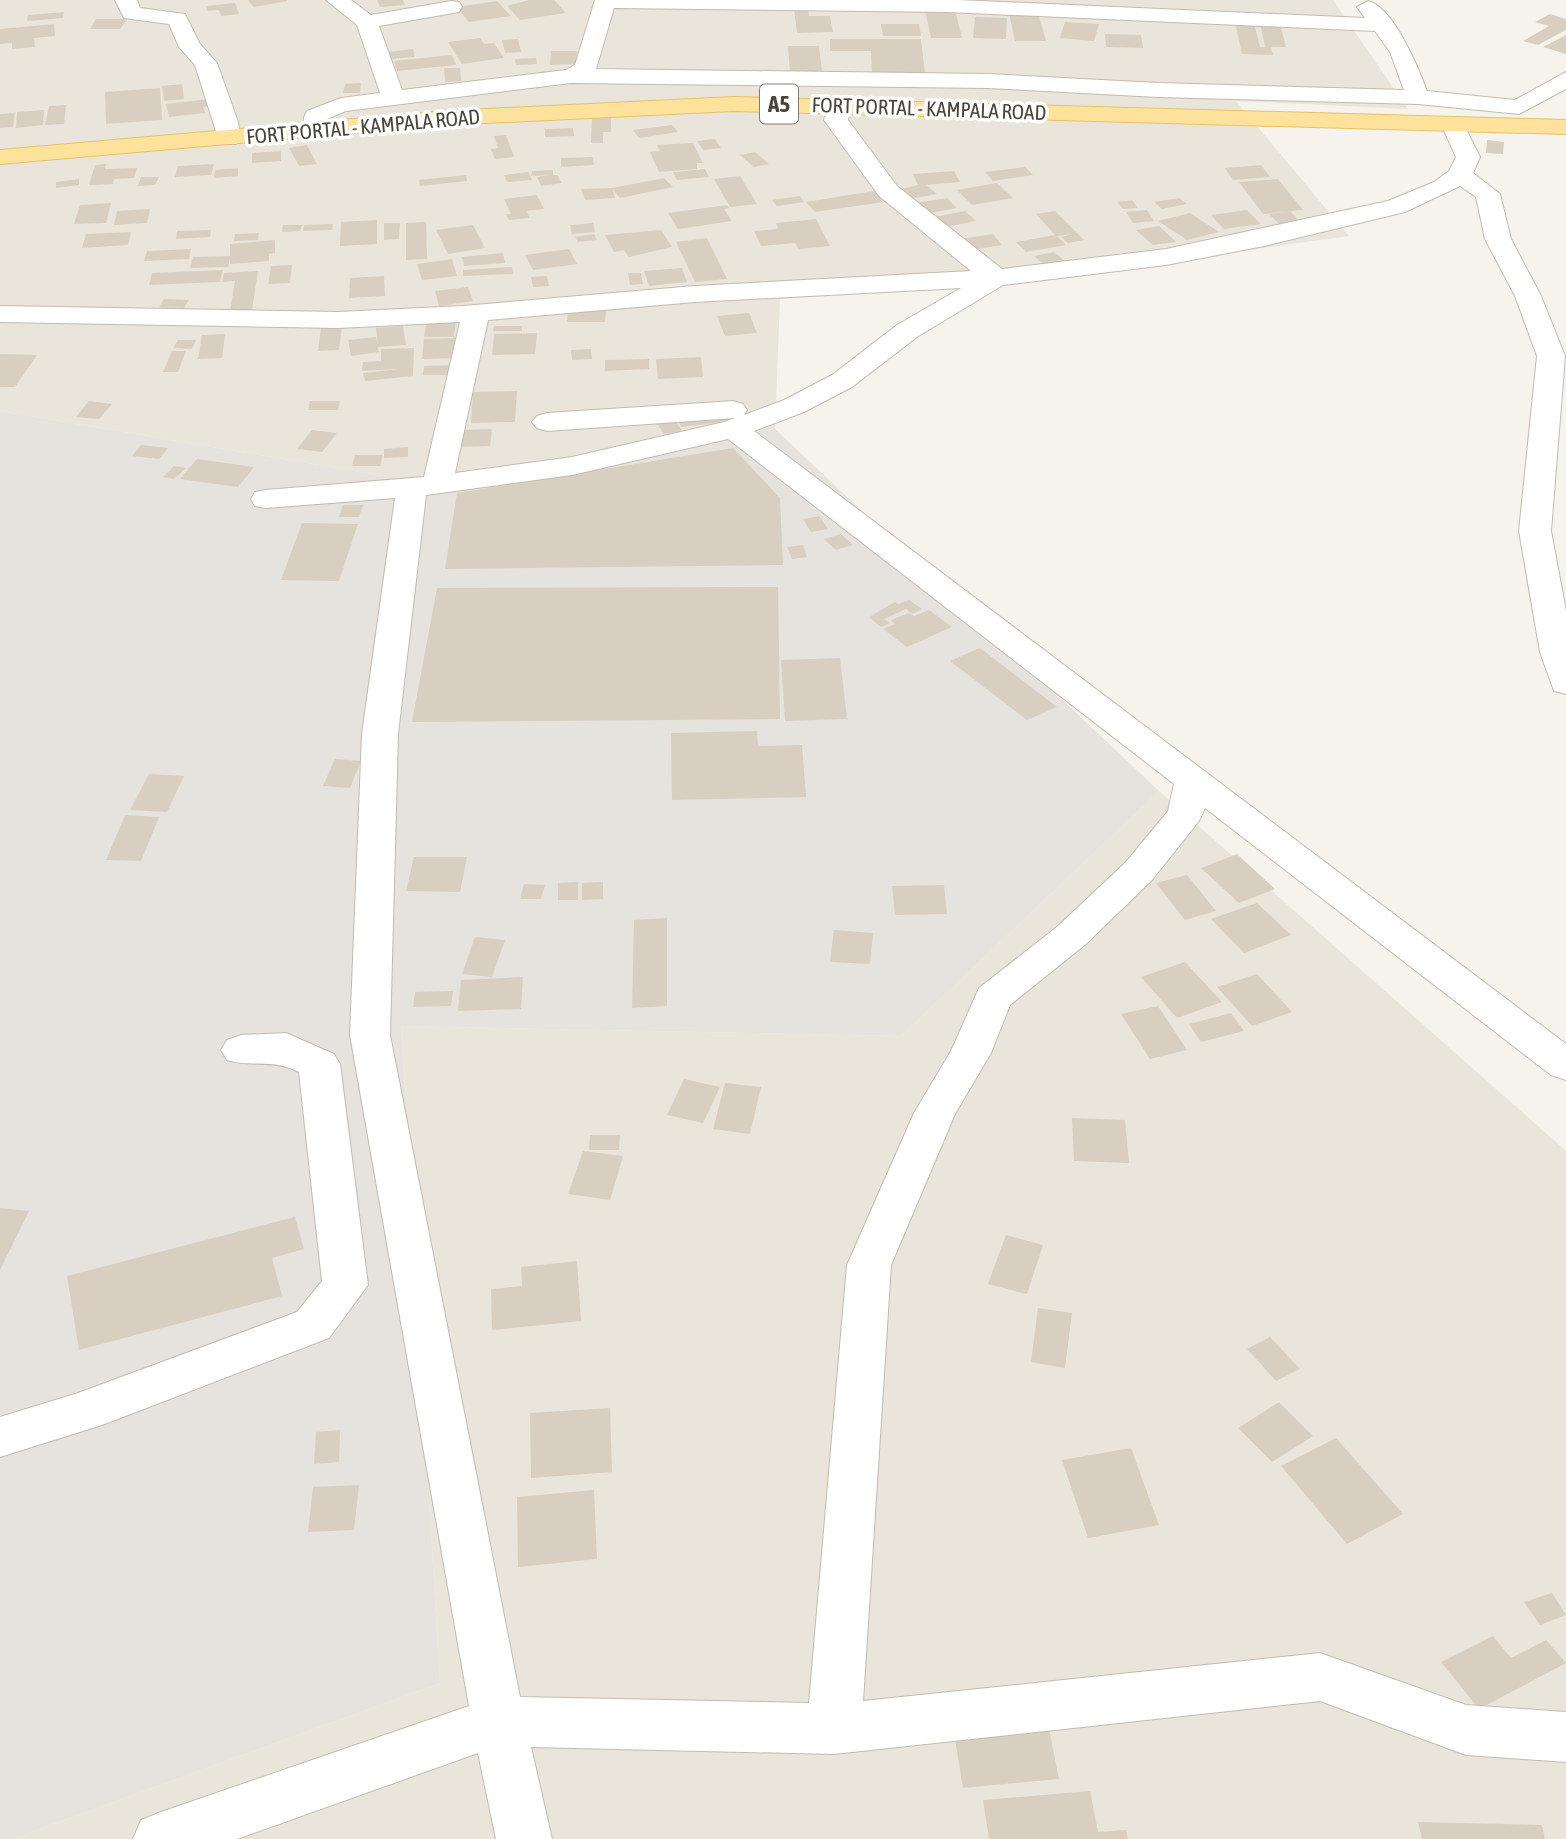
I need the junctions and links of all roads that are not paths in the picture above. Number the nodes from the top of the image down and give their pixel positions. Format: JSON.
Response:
{"nodes":[{"id":1,"x":126,"y":0,"type":"edge"},
{"id":2,"x":337,"y":0,"type":"edge"},
{"id":3,"x":606,"y":0,"type":"edge"},
{"id":4,"x":1362,"y":0,"type":"edge"},
{"id":5,"x":451,"y":7,"type":"dead end"},
{"id":6,"x":367,"y":22,"type":"junction"},
{"id":7,"x":1384,"y":25,"type":"junction"},
{"id":8,"x":571,"y":76,"type":"junction"},
{"id":9,"x":1566,"y":79,"type":"edge"},
{"id":10,"x":1418,"y":97,"type":"junction"},
{"id":11,"x":393,"y":99,"type":"junction"},
{"id":12,"x":838,"y":104,"type":"junction"},
{"id":13,"x":1520,"y":116,"type":"junction"},
{"id":14,"x":1453,"y":124,"type":"junction"},
{"id":15,"x":1562,"y":127,"type":"edge"},
{"id":16,"x":316,"y":130,"type":"junction"},
{"id":17,"x":228,"y":139,"type":"junction"},
{"id":18,"x":0,"y":157,"type":"edge"},
{"id":19,"x":1460,"y":175,"type":"junction"},
{"id":20,"x":996,"y":278,"type":"junction"},
{"id":21,"x":476,"y":312,"type":"junction"},
{"id":22,"x":0,"y":314,"type":"edge"},
{"id":23,"x":794,"y":406,"type":"junction"},
{"id":24,"x":547,"y":422,"type":"dead end"},
{"id":25,"x":733,"y":429,"type":"junction"},
{"id":26,"x":425,"y":486,"type":"junction"},
{"id":27,"x":266,"y":499,"type":"dead end"},
{"id":28,"x":1566,"y":684,"type":"edge"},
{"id":29,"x":1193,"y":781,"type":"junction"},
{"id":30,"x":241,"y":1050,"type":"dead end"},
{"id":31,"x":1566,"y":1065,"type":"edge"},
{"id":32,"x":0,"y":1437,"type":"edge"},
{"id":33,"x":498,"y":1721,"type":"junction"},
{"id":34,"x":834,"y":1730,"type":"junction"},
{"id":35,"x":1566,"y":1737,"type":"edge"},
{"id":36,"x":161,"y":1839,"type":"edge"},
{"id":37,"x":524,"y":1839,"type":"edge"}],
"edges":[{"from":1,"to":17,"type":"street"},
{"from":2,"to":6,"type":"street"},
{"from":3,"to":7,"type":"street"},
{"from":3,"to":8,"type":"street"},
{"from":4,"to":7,"type":"street"},
{"from":5,"to":6,"type":"street"},
{"from":6,"to":11,"type":"street"},
{"from":7,"to":10,"type":"street"},
{"from":8,"to":10,"type":"street"},
{"from":8,"to":11,"type":"street"},
{"from":9,"to":13,"type":"street"},
{"from":10,"to":13,"type":"street"},
{"from":11,"to":16,"type":"street"},
{"from":12,"to":14,"type":"main road","name":"FORT PORTAL - KAMPALA ROAD","number":"A5"},
{"from":12,"to":16,"type":"main road","name":"FORT PORTAL - KAMPALA ROAD","number":"A5"},
{"from":12,"to":20,"type":"street"},
{"from":13,"to":14,"type":"main road","name":"FORT PORTAL - KAMPALA ROAD","number":"A5"},
{"from":13,"to":15,"type":"main road","name":"FORT PORTAL - KAMPALA ROAD","number":"A5"},
{"from":14,"to":19,"type":"street"},
{"from":16,"to":17,"type":"main road","name":"FORT PORTAL - KAMPALA ROAD","number":"A5"},
{"from":17,"to":18,"type":"main road","name":"FORT PORTAL - KAMPALA ROAD","number":"A5"},
{"from":19,"to":20,"type":"street"},
{"from":19,"to":28,"type":"street"},
{"from":20,"to":21,"type":"street"},
{"from":20,"to":23,"type":"street"},
{"from":21,"to":22,"type":"street"},
{"from":21,"to":26,"type":"street"},
{"from":23,"to":24,"type":"street"},
{"from":23,"to":25,"type":"street"},
{"from":25,"to":26,"type":"street"},
{"from":25,"to":29,"type":"street"},
{"from":26,"to":27,"type":"street"},
{"from":26,"to":33,"type":"street"},
{"from":29,"to":31,"type":"street"},
{"from":29,"to":34,"type":"street"},
{"from":30,"to":32,"type":"street"},
{"from":33,"to":34,"type":"street"},
{"from":33,"to":36,"type":"street"},
{"from":33,"to":37,"type":"street"},
{"from":34,"to":35,"type":"street"}]}
